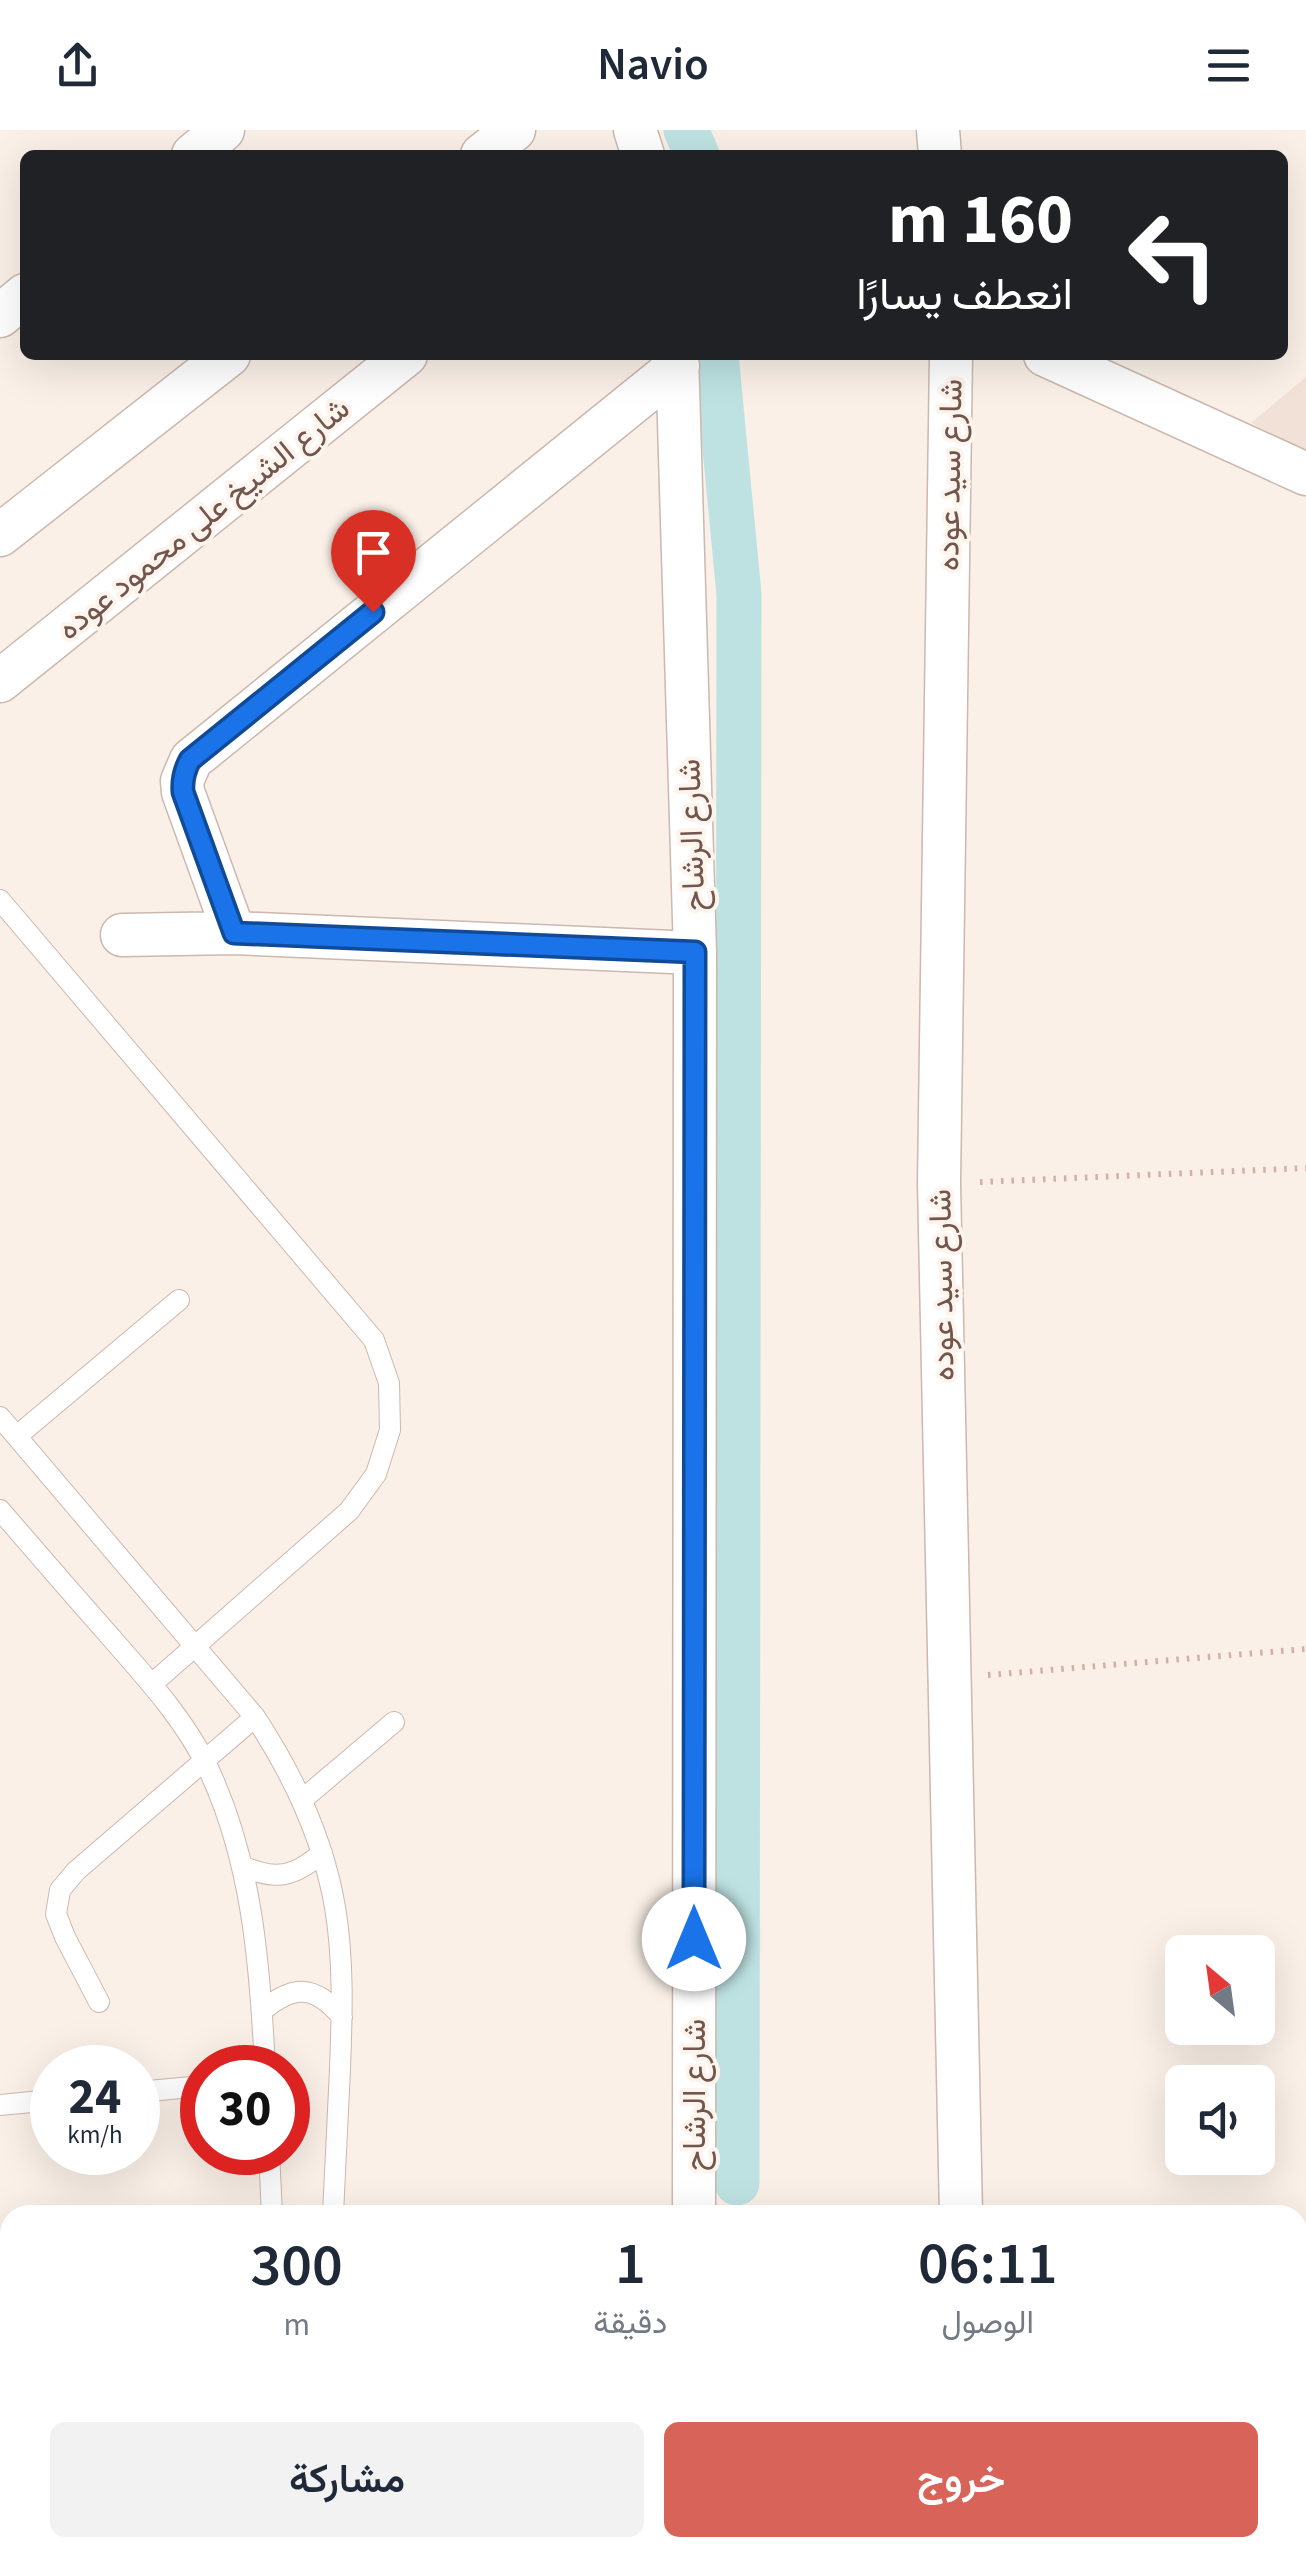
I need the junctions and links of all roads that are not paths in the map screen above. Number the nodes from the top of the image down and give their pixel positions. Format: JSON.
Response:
{"nodes":[{"id":1,"x":224,"y":130,"type":"edge"},
{"id":2,"x":514,"y":130,"type":"edge"},
{"id":3,"x":200,"y":150,"type":"edge"},
{"id":4,"x":488,"y":150,"type":"edge"},
{"id":5,"x":20,"y":299,"type":"edge"},
{"id":6,"x":0,"y":316,"type":"edge"},
{"id":7,"x":223,"y":360,"type":"edge"},
{"id":8,"x":400,"y":360,"type":"edge"},
{"id":9,"x":951,"y":360,"type":"edge"},
{"id":10,"x":1057,"y":360,"type":"edge"},
{"id":11,"x":677,"y":361,"type":"edge"},
{"id":12,"x":1306,"y":474,"type":"edge"},
{"id":13,"x":0,"y":535,"type":"edge"},
{"id":14,"x":0,"y":681,"type":"edge"},
{"id":15,"x":0,"y":900,"type":"edge"},
{"id":16,"x":234,"y":933,"type":"junction"},
{"id":17,"x":122,"y":935,"type":"dead end"},
{"id":18,"x":695,"y":952,"type":"junction"},
{"id":19,"x":179,"y":1300,"type":"dead end"},
{"id":20,"x":0,"y":1417,"type":"edge"},
{"id":21,"x":17,"y":1436,"type":"junction"},
{"id":22,"x":0,"y":1510,"type":"edge"},
{"id":23,"x":196,"y":1646,"type":"junction"},
{"id":24,"x":152,"y":1684,"type":"junction"},
{"id":25,"x":256,"y":1717,"type":"junction"},
{"id":26,"x":394,"y":1722,"type":"dead end"},
{"id":27,"x":204,"y":1761,"type":"junction"},
{"id":28,"x":303,"y":1799,"type":"junction"},
{"id":29,"x":322,"y":1853,"type":"junction"},
{"id":30,"x":242,"y":1866,"type":"junction"},
{"id":31,"x":99,"y":2002,"type":"dead end"},
{"id":32,"x":262,"y":2011,"type":"junction"},
{"id":33,"x":342,"y":2017,"type":"junction"},
{"id":34,"x":264,"y":2045,"type":"edge"},
{"id":35,"x":30,"y":2102,"type":"edge"},
{"id":36,"x":0,"y":2105,"type":"edge"},
{"id":37,"x":270,"y":2175,"type":"edge"},
{"id":38,"x":272,"y":2205,"type":"edge"},
{"id":39,"x":333,"y":2205,"type":"edge"},
{"id":40,"x":694,"y":2205,"type":"edge"},
{"id":41,"x":961,"y":2205,"type":"edge"}],
"edges":[{"from":1,"to":3,"type":"street"},
{"from":2,"to":4,"type":"street"},
{"from":5,"to":6,"type":"street"},
{"from":7,"to":13,"type":"street"},
{"from":8,"to":14,"type":"street","name":"شارع الشيخ على محمود عوده"},
{"from":9,"to":41,"type":"street","name":"شارع سيد عوده"},
{"from":10,"to":12,"type":"street"},
{"from":11,"to":16,"type":"street"},
{"from":11,"to":18,"type":"street","name":"شارع الرشاح"},
{"from":15,"to":23,"type":"lane"},
{"from":16,"to":17,"type":"street"},
{"from":16,"to":18,"type":"street"},
{"from":18,"to":40,"type":"street","name":"شارع الرشاح"},
{"from":19,"to":21,"type":"lane"},
{"from":20,"to":21,"type":"lane"},
{"from":21,"to":23,"type":"lane"},
{"from":22,"to":24,"type":"lane"},
{"from":23,"to":24,"type":"lane"},
{"from":23,"to":25,"type":"lane"},
{"from":24,"to":27,"type":"lane"},
{"from":25,"to":27,"type":"lane"},
{"from":25,"to":28,"type":"lane"},
{"from":26,"to":28,"type":"lane"},
{"from":27,"to":30,"type":"lane"},
{"from":27,"to":31,"type":"lane"},
{"from":28,"to":29,"type":"lane"},
{"from":29,"to":30,"type":"lane"},
{"from":29,"to":33,"type":"lane"},
{"from":30,"to":32,"type":"lane"},
{"from":32,"to":33,"type":"lane"},
{"from":32,"to":34,"type":"lane"},
{"from":33,"to":39,"type":"lane"},
{"from":35,"to":36,"type":"lane"},
{"from":37,"to":38,"type":"lane"}]}
